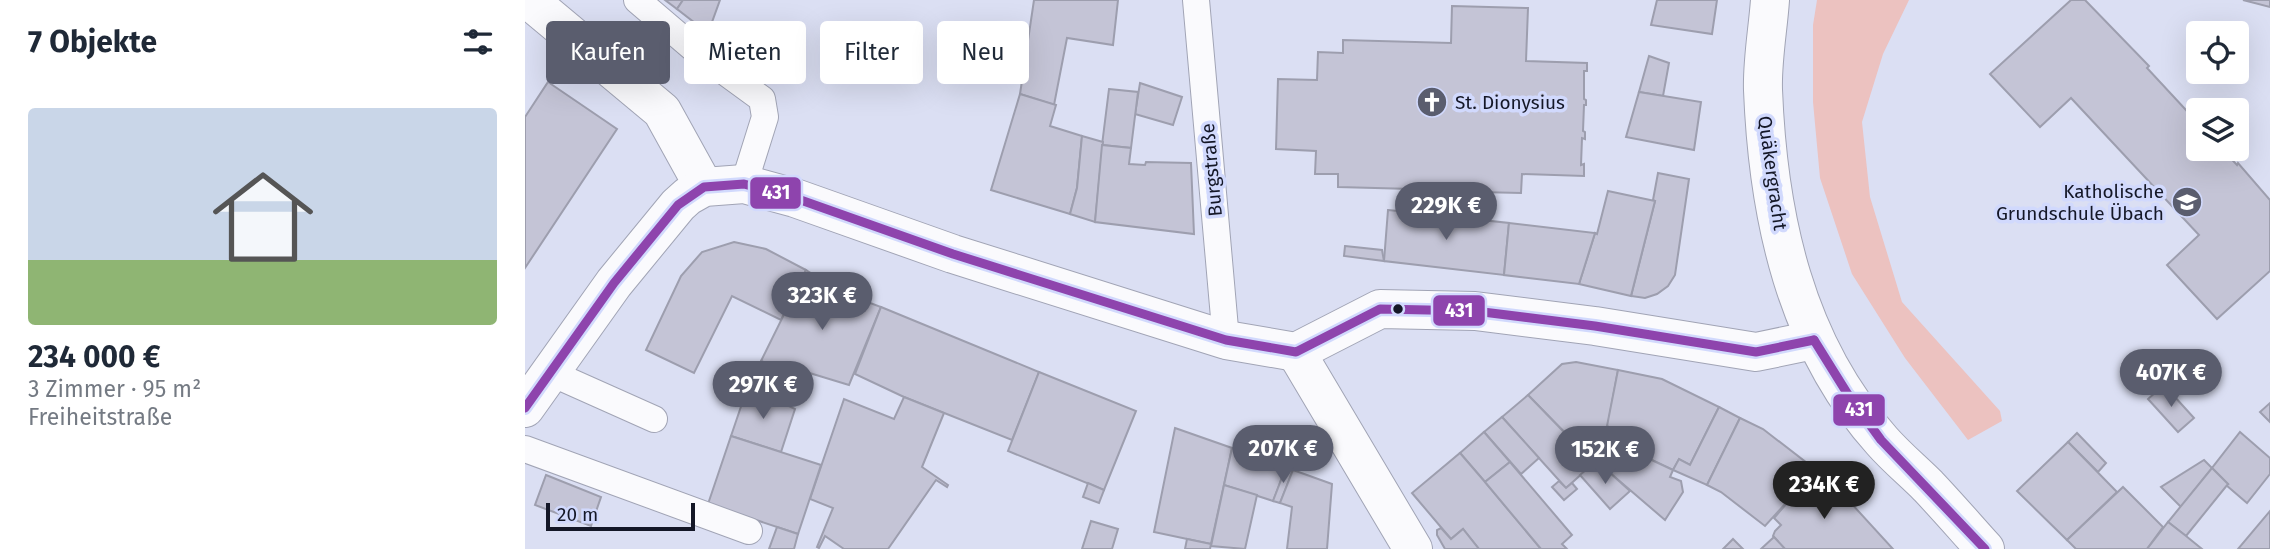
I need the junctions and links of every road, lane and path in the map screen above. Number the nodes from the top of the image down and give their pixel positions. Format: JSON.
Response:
{"nodes":[{"id":1,"x":529,"y":0,"type":"edge"},
{"id":2,"x":637,"y":0,"type":"edge"},
{"id":3,"x":1196,"y":0,"type":"edge"},
{"id":4,"x":1770,"y":0,"type":"edge"},
{"id":5,"x":744,"y":184,"type":"junction"},
{"id":6,"x":704,"y":187,"type":"junction"},
{"id":7,"x":1226,"y":340,"type":"junction"},
{"id":8,"x":1814,"y":340,"type":"junction"},
{"id":9,"x":1297,"y":352,"type":"junction"},
{"id":10,"x":551,"y":373,"type":"junction"},
{"id":11,"x":526,"y":406,"type":"edge"},
{"id":12,"x":654,"y":419,"type":"dead end"},
{"id":13,"x":525,"y":449,"type":"edge"},
{"id":14,"x":749,"y":531,"type":"dead end"},
{"id":15,"x":1413,"y":549,"type":"edge"},
{"id":16,"x":1985,"y":549,"type":"edge"}],
"edges":[{"from":1,"to":6,"type":"street"},
{"from":2,"to":5,"type":"lane"},
{"from":3,"to":7,"type":"lane","name":"Burgstraße"},
{"from":4,"to":8,"type":"street","name":"Quäkergracht"},
{"from":5,"to":6,"type":"street"},
{"from":5,"to":7,"type":"street"},
{"from":6,"to":10,"type":"street"},
{"from":7,"to":9,"type":"street"},
{"from":8,"to":9,"type":"street"},
{"from":8,"to":16,"type":"street","name":"Quäkergracht"},
{"from":9,"to":15,"type":"street"},
{"from":10,"to":11,"type":"street"},
{"from":10,"to":12,"type":"lane"},
{"from":13,"to":14,"type":"lane"}]}
